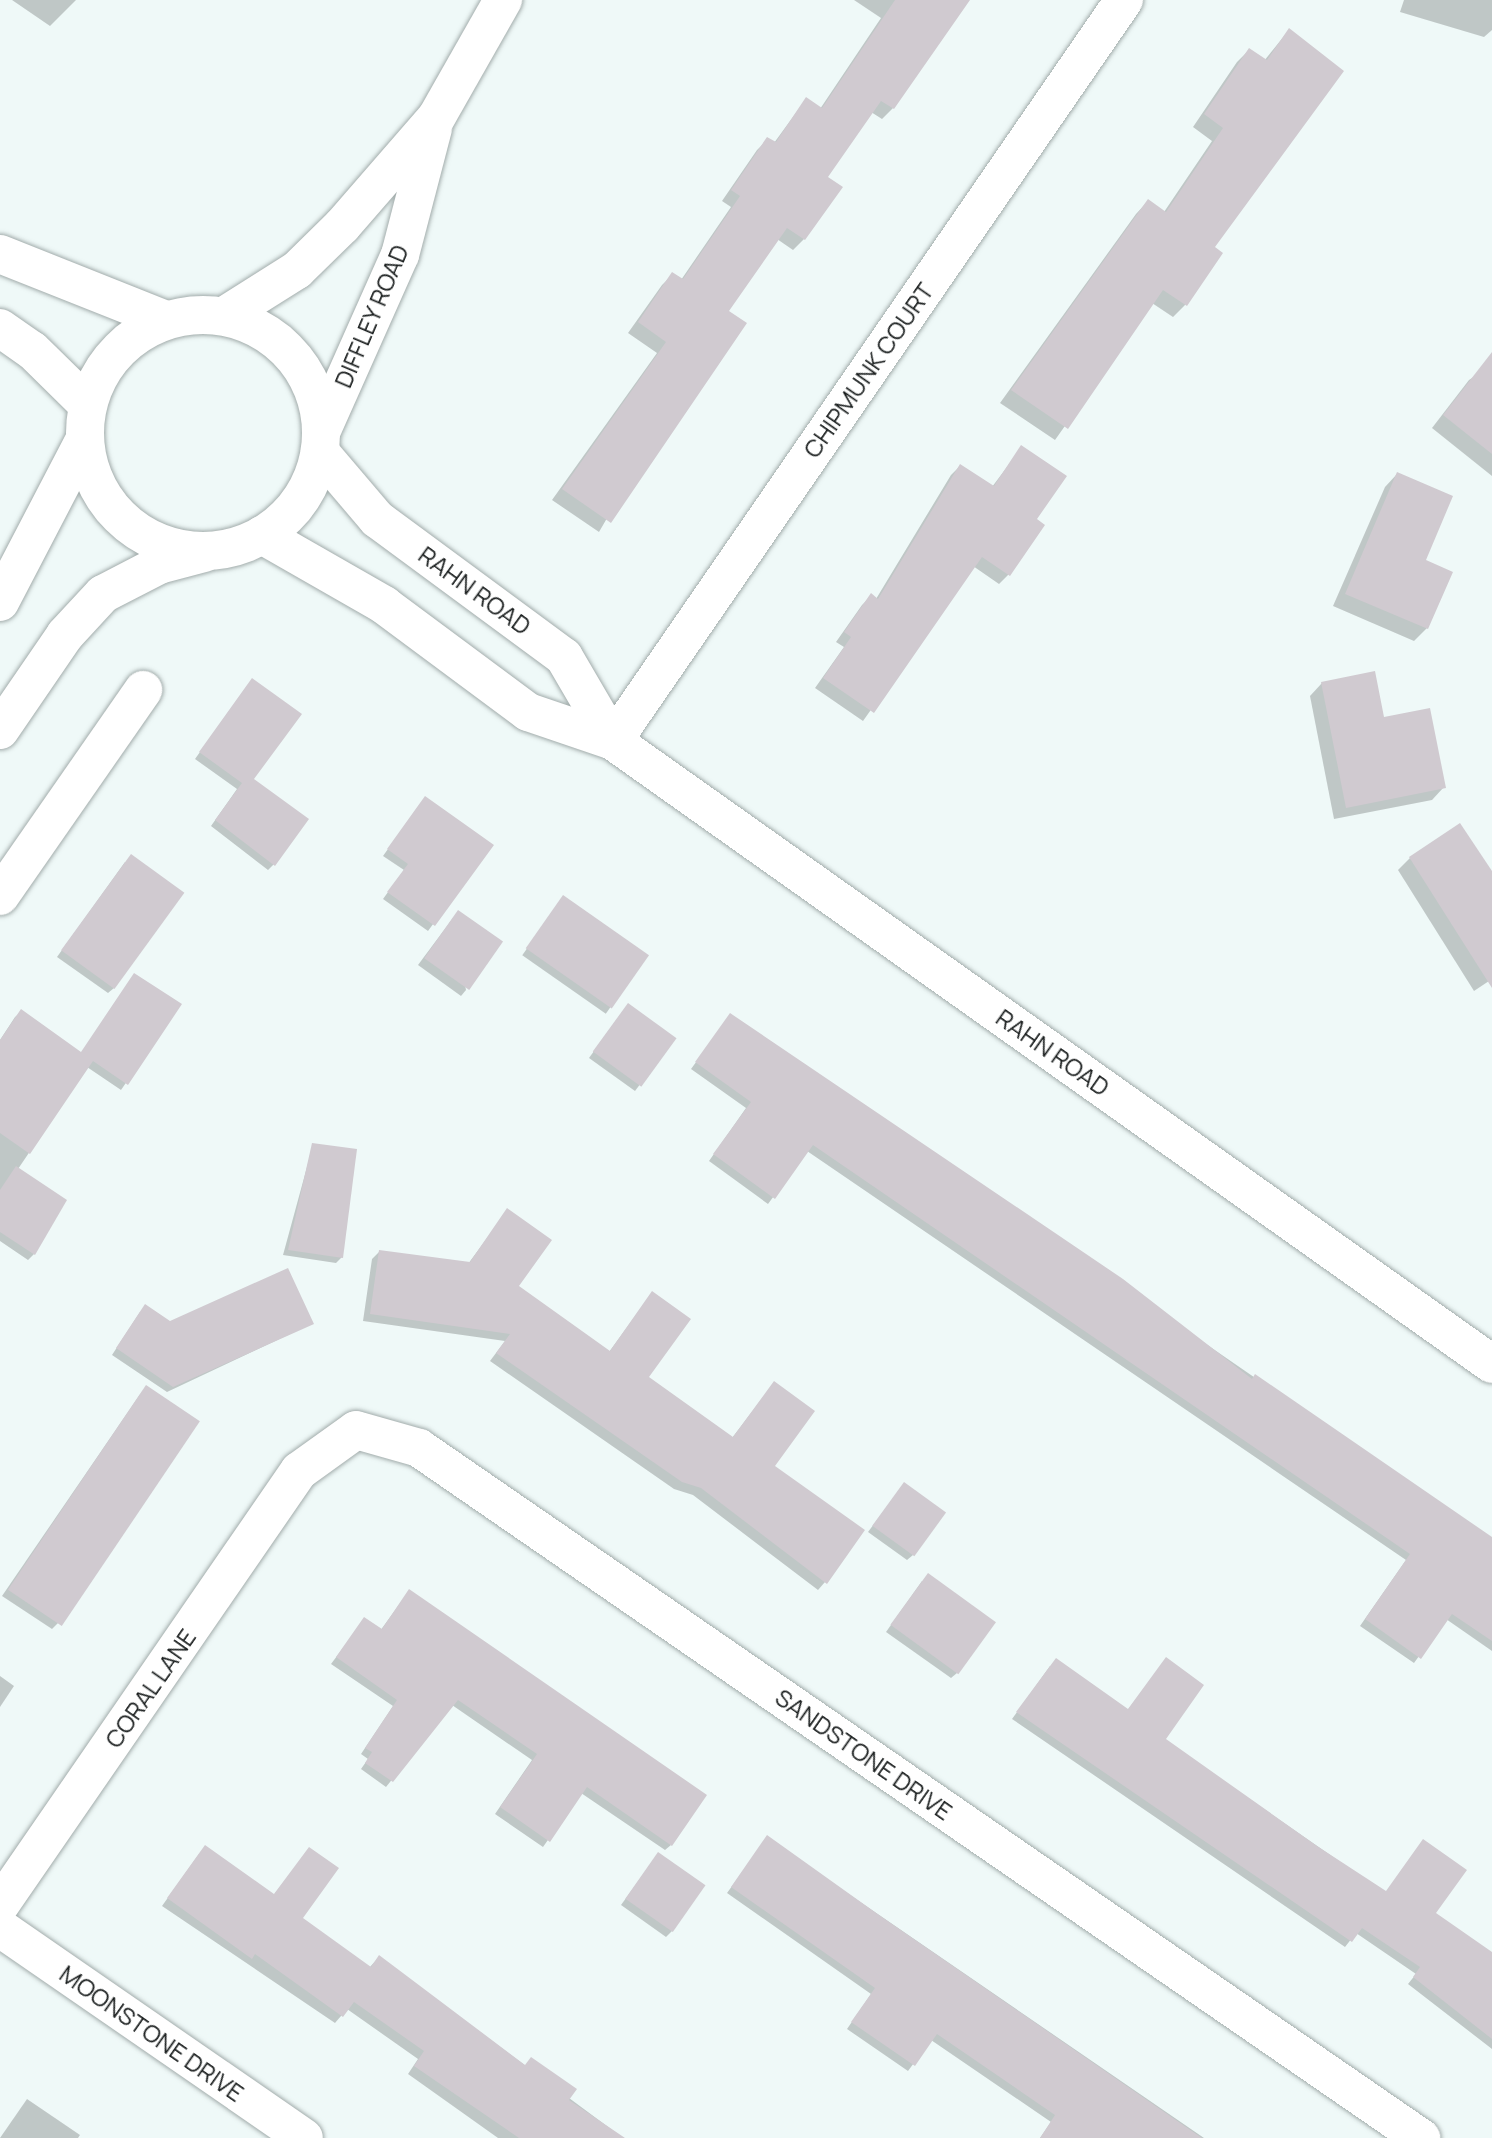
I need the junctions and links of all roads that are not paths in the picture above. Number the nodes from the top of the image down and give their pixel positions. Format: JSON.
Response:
{"nodes":[{"id":1,"x":503,"y":0,"type":"edge"},
{"id":2,"x":1124,"y":0,"type":"edge"},
{"id":3,"x":436,"y":118,"type":"junction"},
{"id":4,"x":0,"y":254,"type":"edge"},
{"id":5,"x":224,"y":316,"type":"junction"},
{"id":6,"x":166,"y":320,"type":"junction"},
{"id":7,"x":0,"y":328,"type":"edge"},
{"id":8,"x":86,"y":422,"type":"junction"},
{"id":9,"x":321,"y":441,"type":"junction"},
{"id":10,"x":262,"y":535,"type":"junction"},
{"id":11,"x":212,"y":551,"type":"junction"},
{"id":12,"x":0,"y":601,"type":"edge"},
{"id":13,"x":143,"y":690,"type":"dead end"},
{"id":14,"x":0,"y":730,"type":"edge"},
{"id":15,"x":613,"y":741,"type":"junction"},
{"id":16,"x":0,"y":895,"type":"edge"},
{"id":17,"x":1492,"y":1364,"type":"edge"},
{"id":18,"x":299,"y":1471,"type":"joint"},
{"id":19,"x":0,"y":1906,"type":"edge"},
{"id":20,"x":0,"y":1928,"type":"edge"},
{"id":21,"x":304,"y":2138,"type":"edge"},
{"id":22,"x":1421,"y":2138,"type":"edge"}],
"edges":[{"from":1,"to":3,"type":"street","name":"DIFFLEY ROAD"},
{"from":2,"to":15,"type":"street","name":"CHIPMUNK COURT"},
{"from":3,"to":5,"type":"street","name":"DIFFLEY ROAD"},
{"from":3,"to":9,"type":"street","name":"DIFFLEY ROAD"},
{"from":4,"to":6,"type":"street"},
{"from":5,"to":6,"type":"street"},
{"from":5,"to":9,"type":"street"},
{"from":6,"to":8,"type":"street"},
{"from":7,"to":8,"type":"street"},
{"from":8,"to":11,"type":"street"},
{"from":8,"to":12,"type":"street"},
{"from":9,"to":10,"type":"street"},
{"from":9,"to":15,"type":"street","name":"RAHN ROAD"},
{"from":10,"to":11,"type":"street"},
{"from":10,"to":15,"type":"street","name":"RAHN ROAD"},
{"from":11,"to":14,"type":"street"},
{"from":13,"to":16,"type":"street"},
{"from":15,"to":17,"type":"street","name":"RAHN ROAD"},
{"from":18,"to":19,"type":"street","name":"CORAL LANE"},
{"from":18,"to":22,"type":"street","name":"SANDSTONE DRIVE"},
{"from":20,"to":21,"type":"street","name":"MOONSTONE DRIVE"}]}
